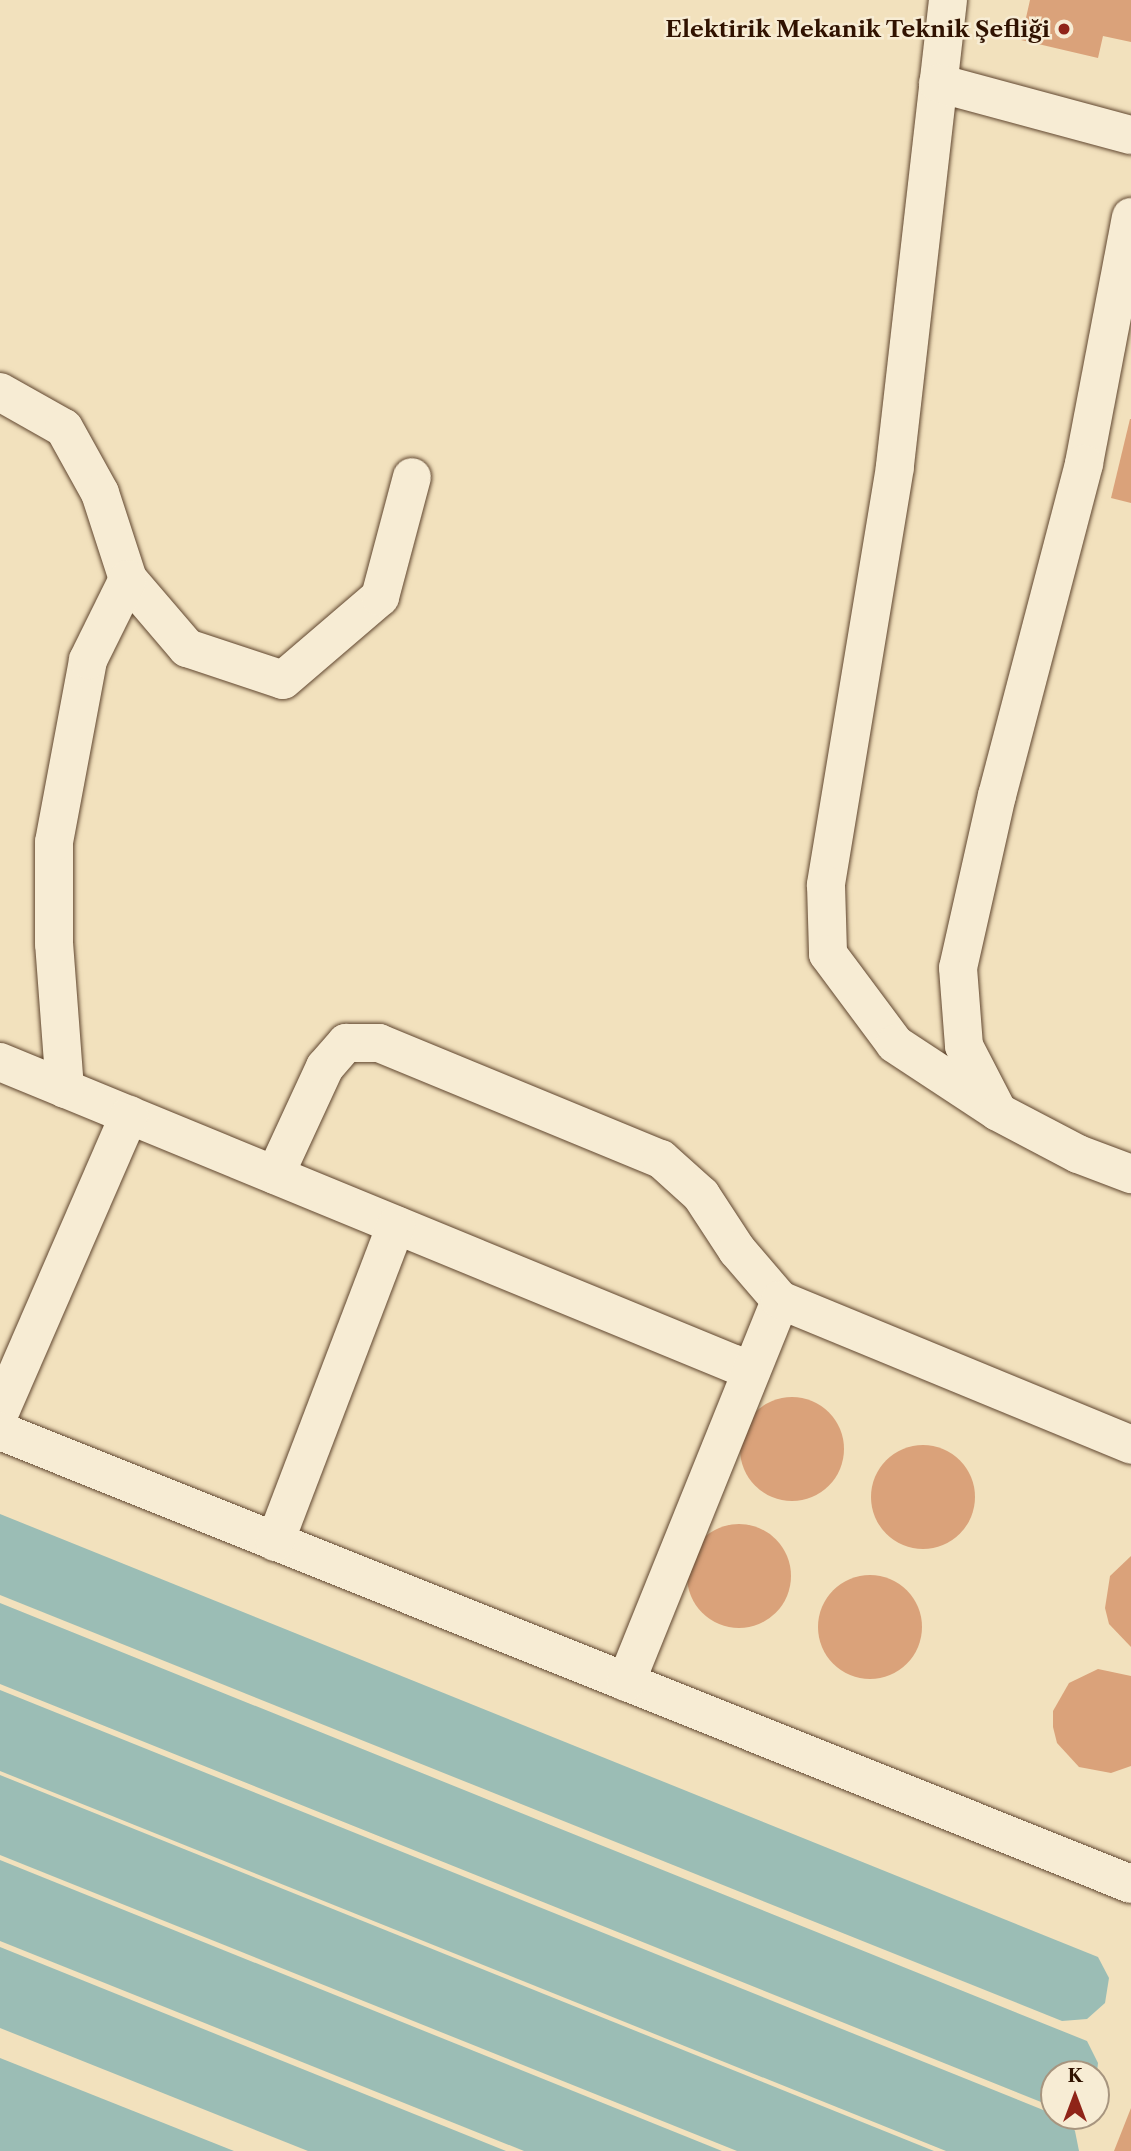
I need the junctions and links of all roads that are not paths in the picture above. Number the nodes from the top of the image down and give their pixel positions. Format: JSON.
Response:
{"nodes":[{"id":1,"x":948,"y":0,"type":"edge"},
{"id":2,"x":938,"y":83,"type":"junction"},
{"id":3,"x":1131,"y":135,"type":"edge"},
{"id":4,"x":1131,"y":217,"type":"edge"},
{"id":5,"x":0,"y":392,"type":"edge"},
{"id":6,"x":412,"y":477,"type":"dead end"},
{"id":7,"x":128,"y":579,"type":"junction"},
{"id":8,"x":0,"y":1062,"type":"edge"},
{"id":9,"x":65,"y":1089,"type":"junction"},
{"id":10,"x":998,"y":1112,"type":"junction"},
{"id":11,"x":129,"y":1115,"type":"junction"},
{"id":12,"x":1131,"y":1174,"type":"edge"},
{"id":13,"x":275,"y":1175,"type":"junction"},
{"id":14,"x":396,"y":1225,"type":"junction"},
{"id":15,"x":780,"y":1300,"type":"junction"},
{"id":16,"x":751,"y":1371,"type":"junction"},
{"id":17,"x":0,"y":1412,"type":"edge"},
{"id":18,"x":0,"y":1432,"type":"edge"},
{"id":19,"x":1131,"y":1445,"type":"edge"},
{"id":20,"x":275,"y":1542,"type":"junction"},
{"id":21,"x":626,"y":1682,"type":"junction"},
{"id":22,"x":1131,"y":1884,"type":"edge"}],
"edges":[{"from":1,"to":2,"type":"lane"},
{"from":2,"to":3,"type":"lane"},
{"from":2,"to":10,"type":"lane"},
{"from":4,"to":10,"type":"lane"},
{"from":5,"to":7,"type":"lane"},
{"from":6,"to":7,"type":"lane"},
{"from":7,"to":9,"type":"lane"},
{"from":8,"to":9,"type":"lane"},
{"from":9,"to":11,"type":"lane"},
{"from":10,"to":12,"type":"lane"},
{"from":11,"to":13,"type":"lane"},
{"from":11,"to":17,"type":"lane"},
{"from":13,"to":14,"type":"lane"},
{"from":13,"to":15,"type":"lane"},
{"from":14,"to":16,"type":"lane"},
{"from":14,"to":20,"type":"lane"},
{"from":15,"to":16,"type":"lane"},
{"from":15,"to":19,"type":"lane"},
{"from":16,"to":21,"type":"lane"},
{"from":18,"to":20,"type":"lane"},
{"from":20,"to":21,"type":"lane"},
{"from":21,"to":22,"type":"lane"}]}
